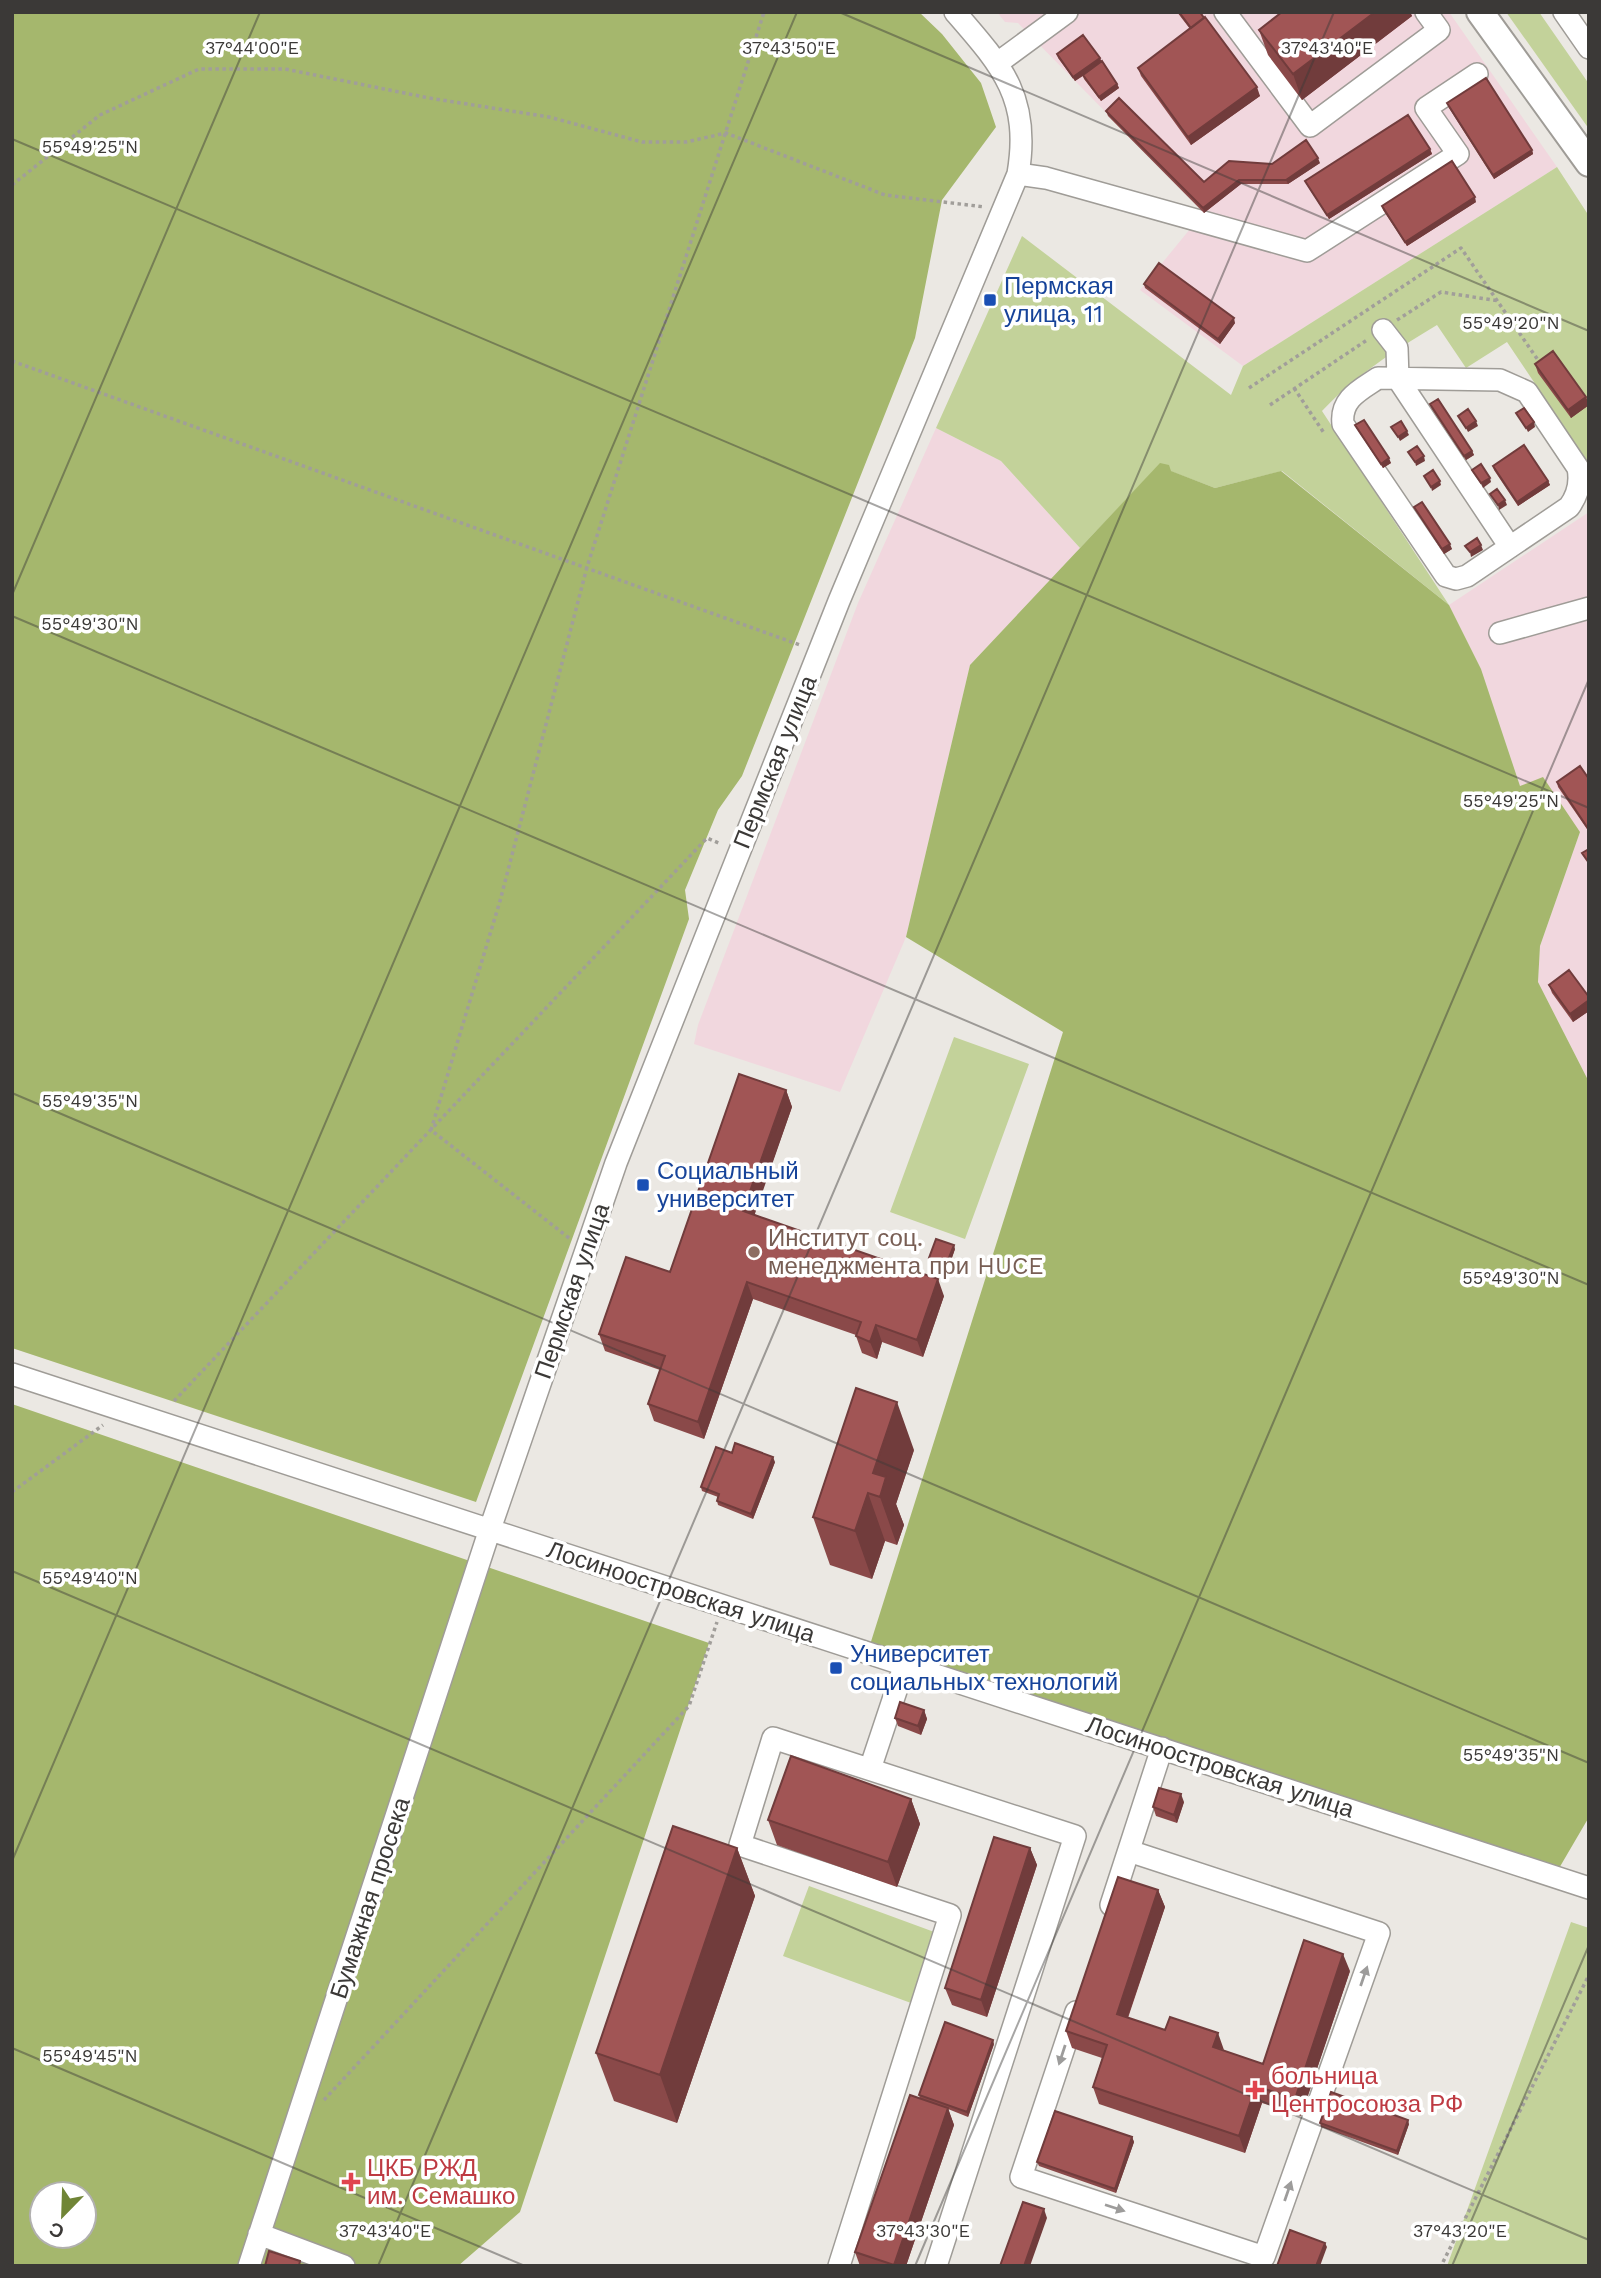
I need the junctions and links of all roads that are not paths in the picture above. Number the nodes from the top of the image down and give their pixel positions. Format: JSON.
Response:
{"nodes":[{"id":1,"x":955,"y":12,"type":"edge"},
{"id":2,"x":1067,"y":12,"type":"edge"},
{"id":3,"x":1225,"y":12,"type":"edge"},
{"id":4,"x":1426,"y":12,"type":"edge"},
{"id":5,"x":1479,"y":12,"type":"edge"},
{"id":6,"x":1564,"y":12,"type":"edge"},
{"id":7,"x":1589,"y":48,"type":"edge"},
{"id":8,"x":999,"y":62,"type":"junction"},
{"id":9,"x":1477,"y":74,"type":"dead end"},
{"id":10,"x":1589,"y":163,"type":"edge"},
{"id":11,"x":1018,"y":174,"type":"junction"},
{"id":12,"x":1383,"y":330,"type":"dead end"},
{"id":13,"x":1398,"y":379,"type":"junction"},
{"id":14,"x":1510,"y":547,"type":"junction"},
{"id":15,"x":1589,"y":608,"type":"edge"},
{"id":16,"x":1500,"y":633,"type":"dead end"},
{"id":17,"x":12,"y":1374,"type":"edge"},
{"id":18,"x":490,"y":1529,"type":"junction"},
{"id":19,"x":905,"y":1664,"type":"junction"},
{"id":20,"x":1162,"y":1748,"type":"junction"},
{"id":21,"x":870,"y":1769,"type":"junction"},
{"id":22,"x":1129,"y":1851,"type":"junction"},
{"id":23,"x":1589,"y":1888,"type":"edge"},
{"id":24,"x":1103,"y":1929,"type":"edge"},
{"id":25,"x":1082,"y":1995,"type":"edge"},
{"id":26,"x":259,"y":2234,"type":"junction"},
{"id":27,"x":249,"y":2266,"type":"edge"},
{"id":28,"x":344,"y":2266,"type":"edge"},
{"id":29,"x":839,"y":2266,"type":"edge"},
{"id":30,"x":936,"y":2266,"type":"edge"}],
"edges":[{"from":1,"to":8,"type":"street","name":"Пермская улица"},
{"from":2,"to":8,"type":"street"},
{"from":3,"to":4,"type":"street"},
{"from":5,"to":10,"type":"main road"},
{"from":6,"to":7,"type":"street"},
{"from":8,"to":11,"type":"street","name":"Пермская улица"},
{"from":9,"to":11,"type":"street"},
{"from":11,"to":18,"type":"street","name":"Пермская улица"},
{"from":12,"to":13,"type":"street"},
{"from":13,"to":14,"type":"street"},
{"from":13,"to":14,"type":"street"},
{"from":13,"to":14,"type":"street"},
{"from":15,"to":16,"type":"street"},
{"from":17,"to":18,"type":"street","name":"Лосиноостровская улица"},
{"from":18,"to":19,"type":"street","name":"Лосиноостровская улица"},
{"from":18,"to":26,"type":"street","name":"Бумажная просека"},
{"from":19,"to":20,"type":"street","name":"Лосиноостровская улица"},
{"from":19,"to":21,"type":"street"},
{"from":20,"to":22,"type":"street"},
{"from":20,"to":23,"type":"street","name":"Лосиноостровская улица"},
{"from":21,"to":29,"type":"street"},
{"from":21,"to":30,"type":"street"},
{"from":22,"to":24,"type":"street"},
{"from":25,"to":22,"type":"street","one_way":true},
{"from":26,"to":27,"type":"street","name":"Бумажная просека"},
{"from":26,"to":28,"type":"street"}]}
